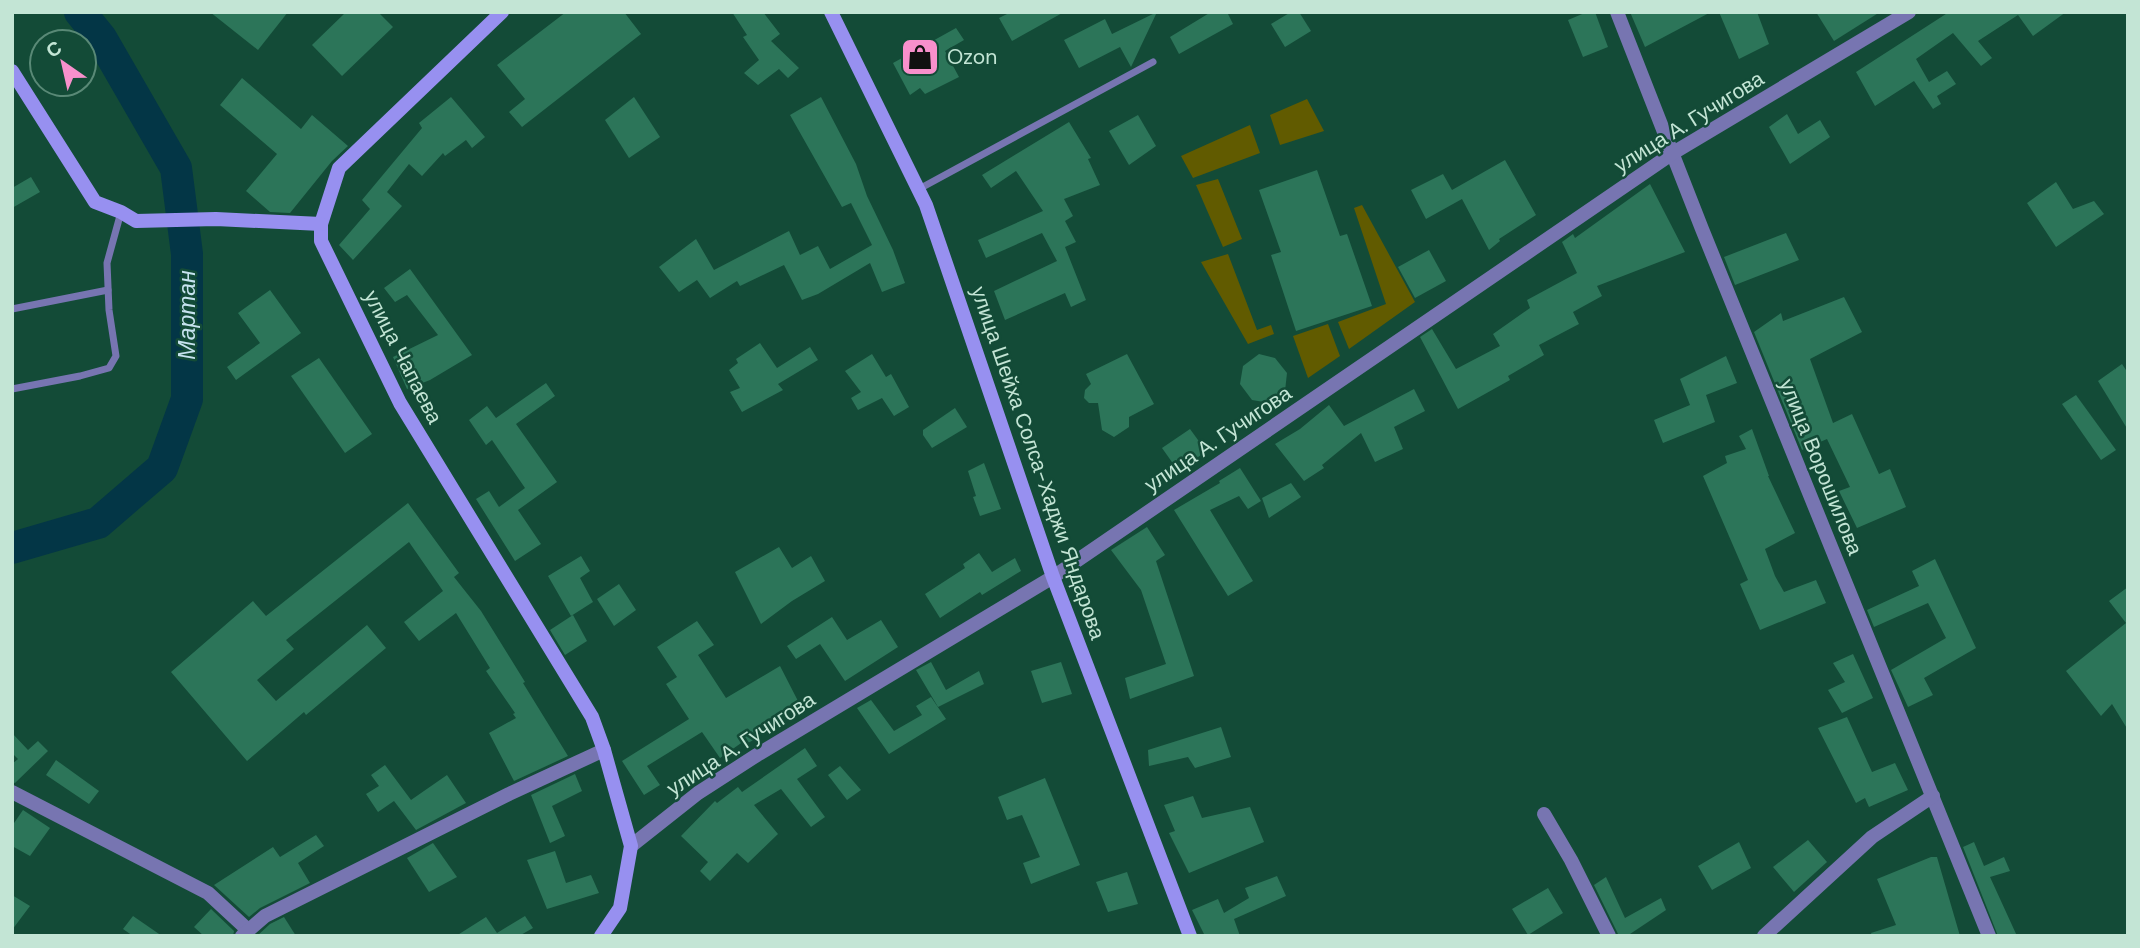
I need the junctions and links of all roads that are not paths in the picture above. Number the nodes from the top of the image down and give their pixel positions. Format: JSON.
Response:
{"nodes":[{"id":1,"x":502,"y":12,"type":"edge"},
{"id":2,"x":831,"y":12,"type":"edge"},
{"id":3,"x":1617,"y":12,"type":"edge"},
{"id":4,"x":1909,"y":12,"type":"edge"},
{"id":5,"x":1153,"y":62,"type":"dead end"},
{"id":6,"x":12,"y":71,"type":"edge"},
{"id":7,"x":1673,"y":153,"type":"junction"},
{"id":8,"x":918,"y":190,"type":"junction"},
{"id":9,"x":121,"y":212,"type":"junction"},
{"id":10,"x":321,"y":224,"type":"junction"},
{"id":11,"x":108,"y":290,"type":"junction"},
{"id":12,"x":12,"y":310,"type":"edge"},
{"id":13,"x":12,"y":389,"type":"edge"},
{"id":14,"x":1053,"y":577,"type":"junction"},
{"id":15,"x":604,"y":750,"type":"junction"},
{"id":16,"x":12,"y":792,"type":"edge"},
{"id":17,"x":1933,"y":796,"type":"junction"},
{"id":18,"x":1544,"y":814,"type":"dead end"},
{"id":19,"x":631,"y":846,"type":"junction"},
{"id":20,"x":245,"y":933,"type":"edge"},
{"id":21,"x":601,"y":936,"type":"edge"},
{"id":22,"x":1190,"y":936,"type":"edge"},
{"id":23,"x":1609,"y":936,"type":"edge"},
{"id":24,"x":1764,"y":936,"type":"edge"},
{"id":25,"x":1989,"y":936,"type":"edge"}],
"edges":[{"from":1,"to":10,"type":"street"},
{"from":2,"to":8,"type":"street","name":"улица Шейха Солса-Хаджи Яндарова"},
{"from":3,"to":7,"type":"street","name":"улица Ворошилова"},
{"from":4,"to":7,"type":"street","name":"улица А. Гучигова"},
{"from":5,"to":8,"type":"lane"},
{"from":6,"to":9,"type":"street"},
{"from":7,"to":14,"type":"street","name":"улица А. Гучигова"},
{"from":7,"to":17,"type":"street","name":"улица Ворошилова"},
{"from":8,"to":14,"type":"street","name":"улица Шейха Солса-Хаджи Яндарова"},
{"from":9,"to":10,"type":"street"},
{"from":9,"to":11,"type":"lane"},
{"from":10,"to":15,"type":"street","name":"улица Чапаева"},
{"from":11,"to":12,"type":"lane"},
{"from":11,"to":13,"type":"lane"},
{"from":14,"to":19,"type":"street","name":"улица А. Гучигова"},
{"from":14,"to":22,"type":"street","name":"улица Шейха Солса-Хаджи Яндарова"},
{"from":15,"to":19,"type":"street","name":"улица Чапаева"},
{"from":15,"to":20,"type":"street"},
{"from":16,"to":20,"type":"street"},
{"from":17,"to":24,"type":"street"},
{"from":17,"to":25,"type":"street","name":"улица Ворошилова"},
{"from":18,"to":23,"type":"street"},
{"from":19,"to":21,"type":"street"}]}
